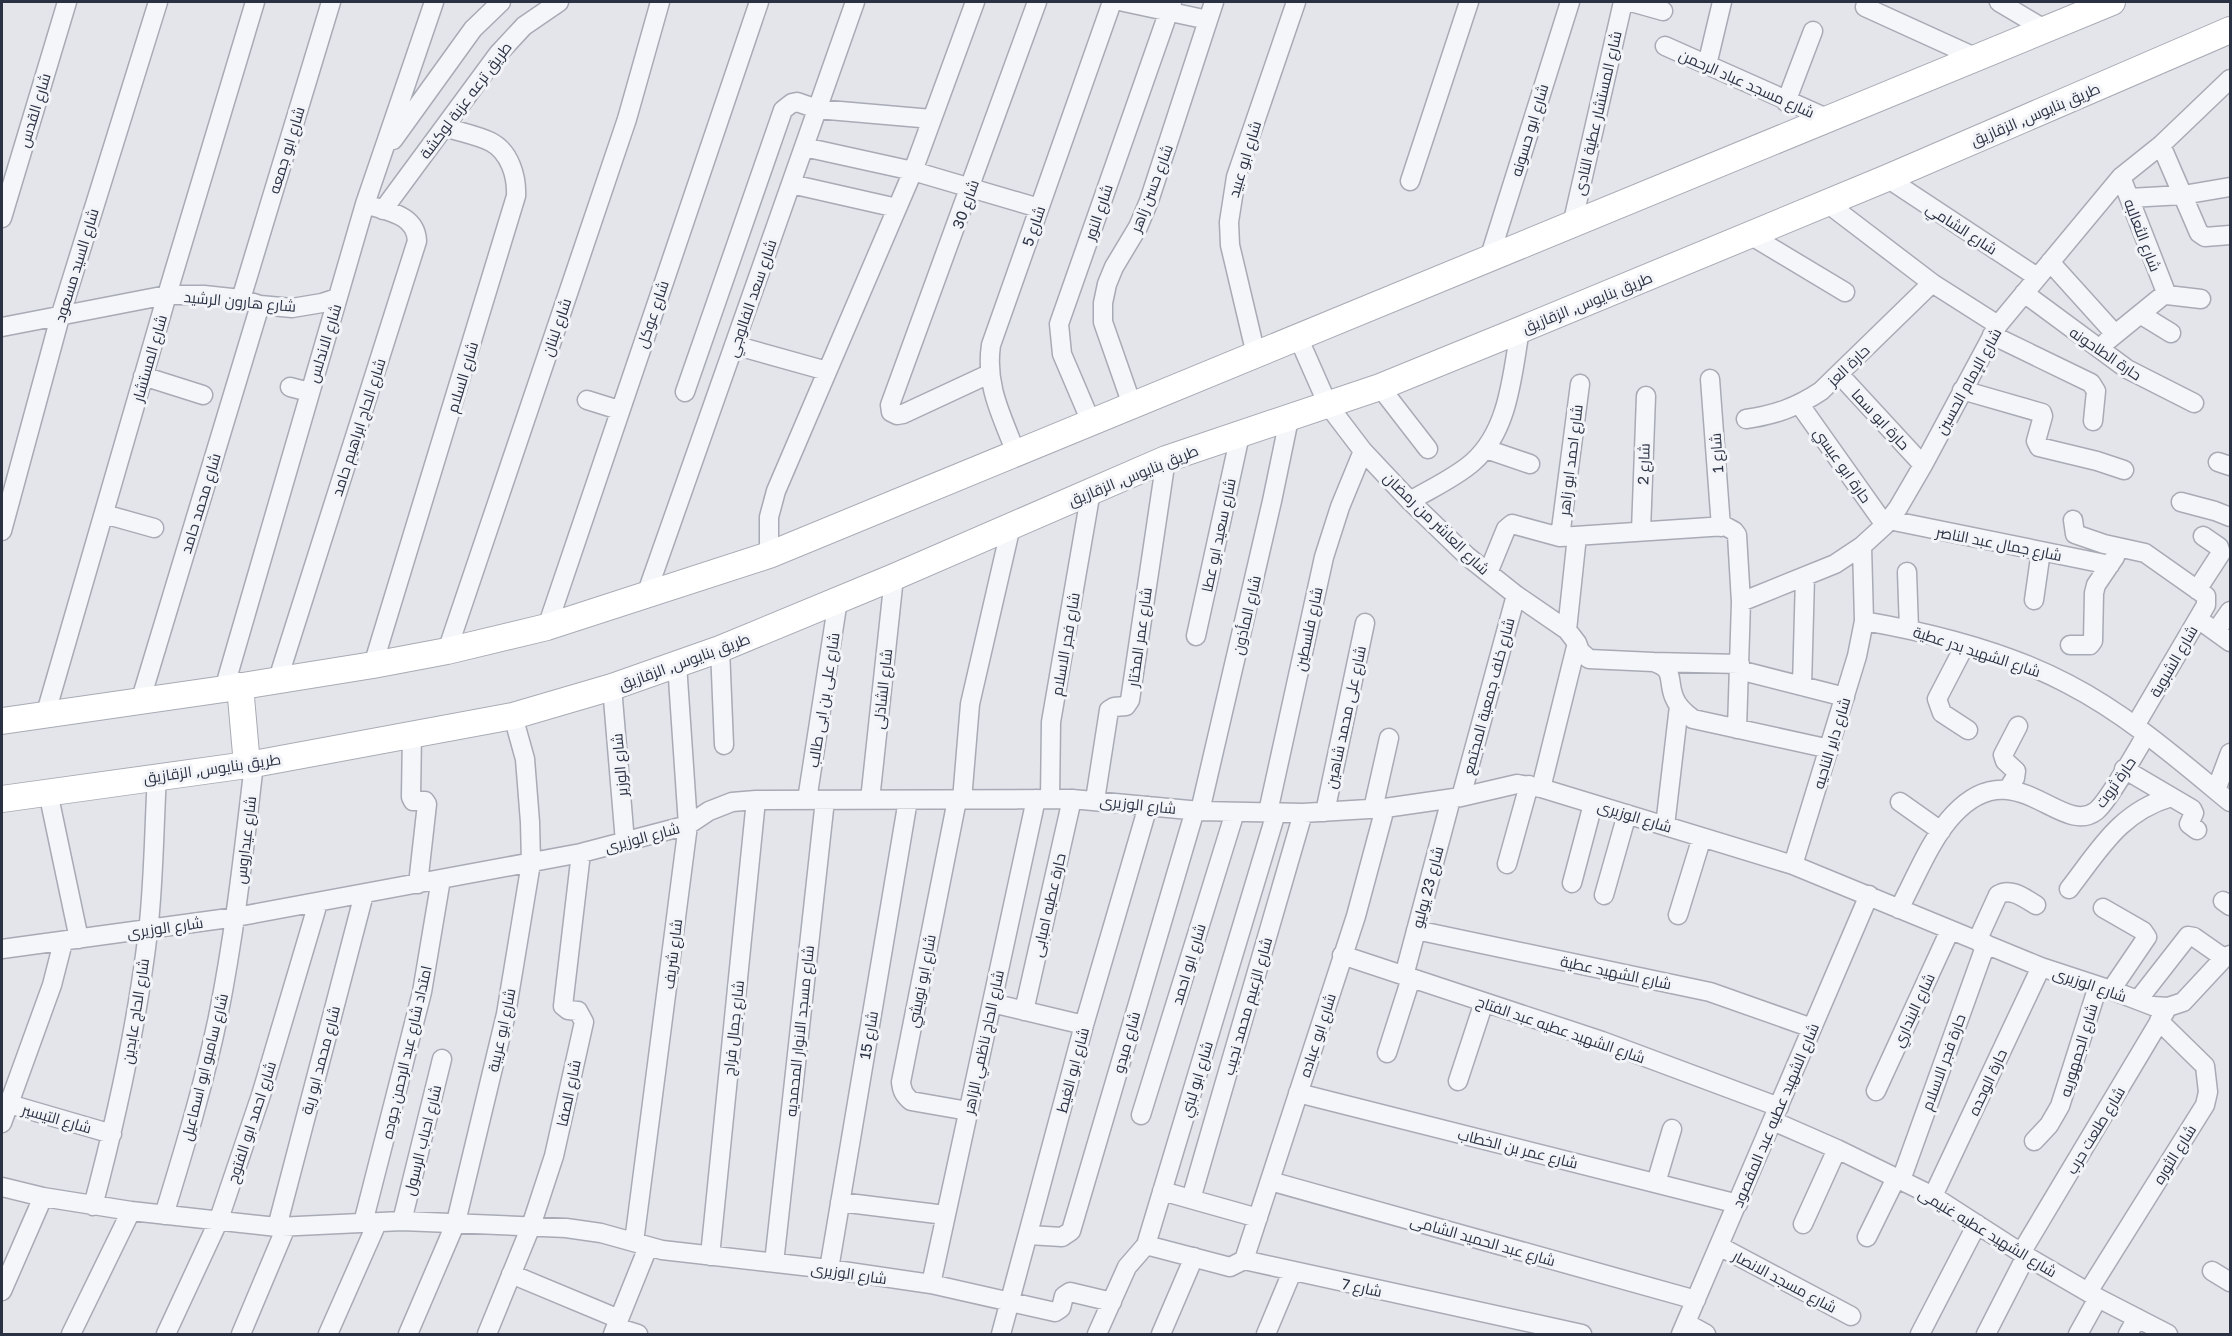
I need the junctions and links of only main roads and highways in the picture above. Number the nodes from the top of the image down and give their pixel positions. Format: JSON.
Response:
{"nodes":[{"id":1,"x":2106,"y":2,"type":"edge"},
{"id":2,"x":2230,"y":30,"type":"edge"},
{"id":3,"x":232,"y":687,"type":"junction"},
{"id":4,"x":2,"y":721,"type":"edge"},
{"id":5,"x":250,"y":764,"type":"junction"},
{"id":6,"x":2,"y":799,"type":"edge"}],
"edges":[{"from":1,"to":3,"type":"main road"},
{"from":2,"to":5,"type":"main road","name":"طريق بنايوس, الزقازيق"},
{"from":3,"to":4,"type":"main road"},
{"from":3,"to":5,"type":"main road"},
{"from":5,"to":6,"type":"main road","name":"طريق بنايوس, الزقازيق"}]}
